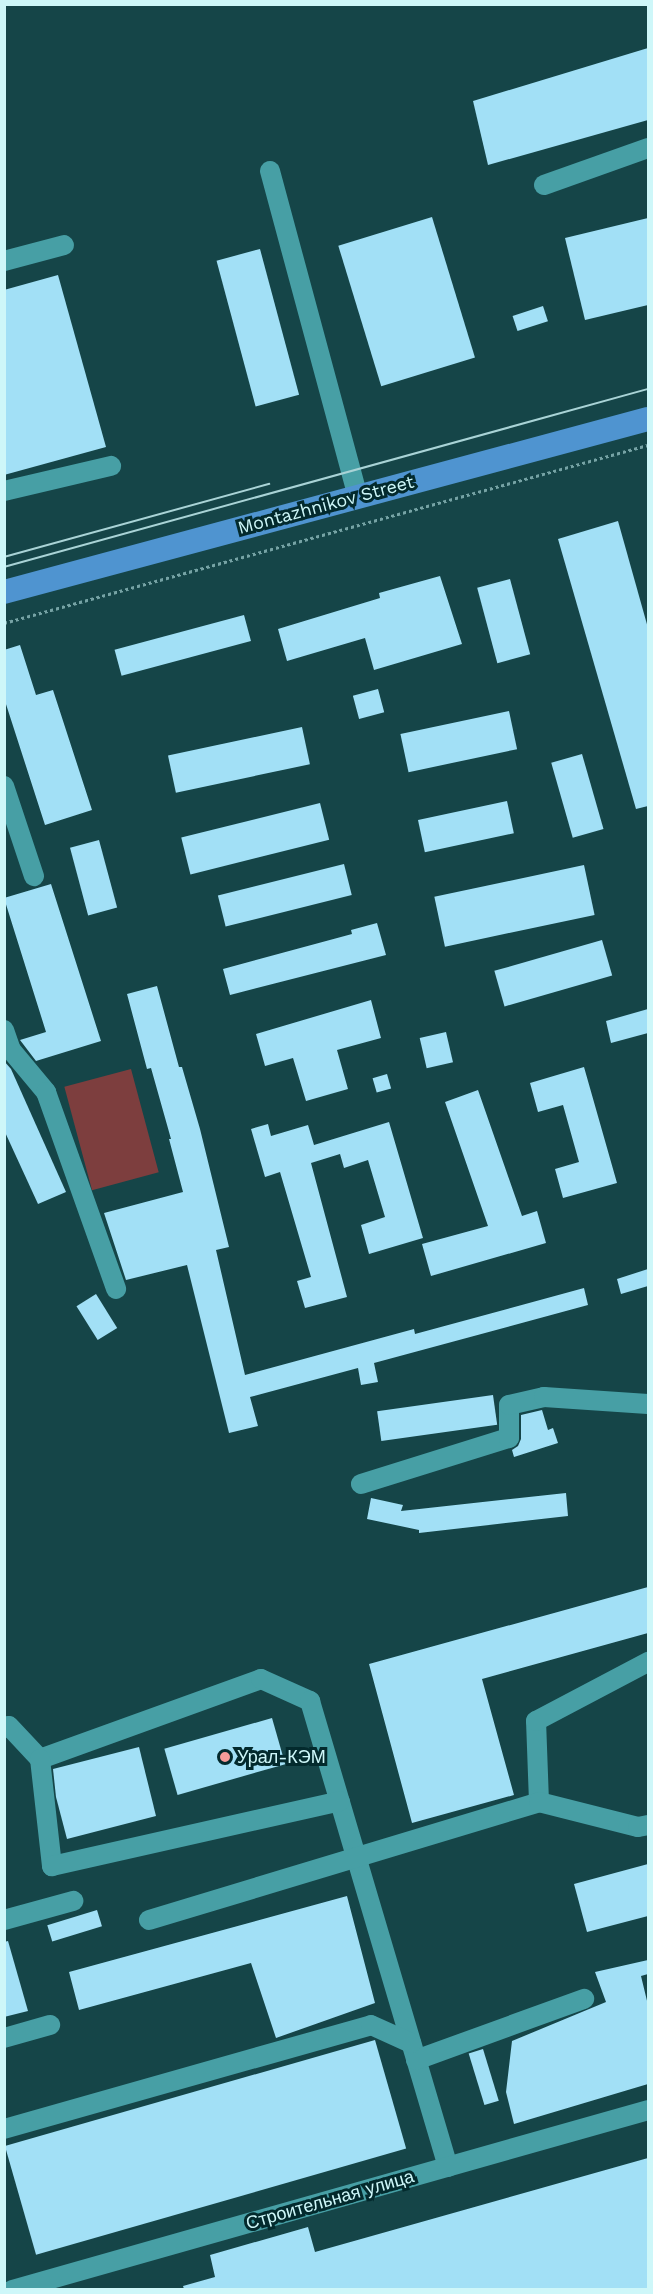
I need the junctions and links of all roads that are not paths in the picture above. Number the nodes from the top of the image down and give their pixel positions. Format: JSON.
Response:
{"nodes":[{"id":1,"x":648,"y":148,"type":"edge"},
{"id":2,"x":270,"y":171,"type":"dead end"},
{"id":3,"x":544,"y":185,"type":"dead end"},
{"id":4,"x":64,"y":245,"type":"dead end"},
{"id":5,"x":4,"y":261,"type":"edge"},
{"id":6,"x":648,"y":419,"type":"edge"},
{"id":7,"x":111,"y":466,"type":"dead end"},
{"id":8,"x":4,"y":490,"type":"edge"},
{"id":9,"x":358,"y":497,"type":"junction"},
{"id":10,"x":4,"y":592,"type":"edge"},
{"id":11,"x":4,"y":786,"type":"edge"},
{"id":12,"x":34,"y":876,"type":"dead end"},
{"id":13,"x":4,"y":1030,"type":"edge"},
{"id":14,"x":116,"y":1289,"type":"dead end"},
{"id":15,"x":648,"y":1404,"type":"edge"},
{"id":16,"x":361,"y":1484,"type":"dead end"},
{"id":17,"x":648,"y":1662,"type":"edge"},
{"id":18,"x":4,"y":1728,"type":"edge"},
{"id":19,"x":40,"y":1759,"type":"junction"},
{"id":20,"x":340,"y":1801,"type":"junction"},
{"id":21,"x":540,"y":1802,"type":"junction"},
{"id":22,"x":648,"y":1825,"type":"edge"},
{"id":23,"x":357,"y":1859,"type":"junction"},
{"id":24,"x":73,"y":1901,"type":"dead end"},
{"id":25,"x":4,"y":1920,"type":"edge"},
{"id":26,"x":149,"y":1920,"type":"dead end"},
{"id":27,"x":584,"y":1999,"type":"dead end"},
{"id":28,"x":50,"y":2025,"type":"dead end"},
{"id":29,"x":4,"y":2038,"type":"edge"},
{"id":30,"x":414,"y":2051,"type":"junction"},
{"id":31,"x":648,"y":2110,"type":"edge"},
{"id":32,"x":4,"y":2129,"type":"edge"},
{"id":33,"x":448,"y":2167,"type":"junction"},
{"id":34,"x":12,"y":2289,"type":"edge"}],
"edges":[{"from":1,"to":3,"type":"street"},
{"from":2,"to":9,"type":"street"},
{"from":4,"to":5,"type":"street"},
{"from":6,"to":9,"type":"main road","name":"Montazhnikov Street"},
{"from":7,"to":8,"type":"street"},
{"from":9,"to":10,"type":"main road","name":"Montazhnikov Street"},
{"from":11,"to":12,"type":"street"},
{"from":13,"to":14,"type":"street"},
{"from":15,"to":16,"type":"street"},
{"from":17,"to":21,"type":"street"},
{"from":18,"to":19,"type":"street"},
{"from":19,"to":20,"type":"street"},
{"from":19,"to":20,"type":"street"},
{"from":20,"to":23,"type":"street"},
{"from":21,"to":22,"type":"street"},
{"from":21,"to":23,"type":"street"},
{"from":23,"to":26,"type":"street"},
{"from":23,"to":30,"type":"street"},
{"from":24,"to":25,"type":"street"},
{"from":27,"to":30,"type":"street"},
{"from":28,"to":29,"type":"street"},
{"from":30,"to":32,"type":"street"},
{"from":30,"to":33,"type":"street"},
{"from":31,"to":33,"type":"street","name":"Строительная улица"},
{"from":33,"to":34,"type":"street","name":"Строительная улица"}]}
